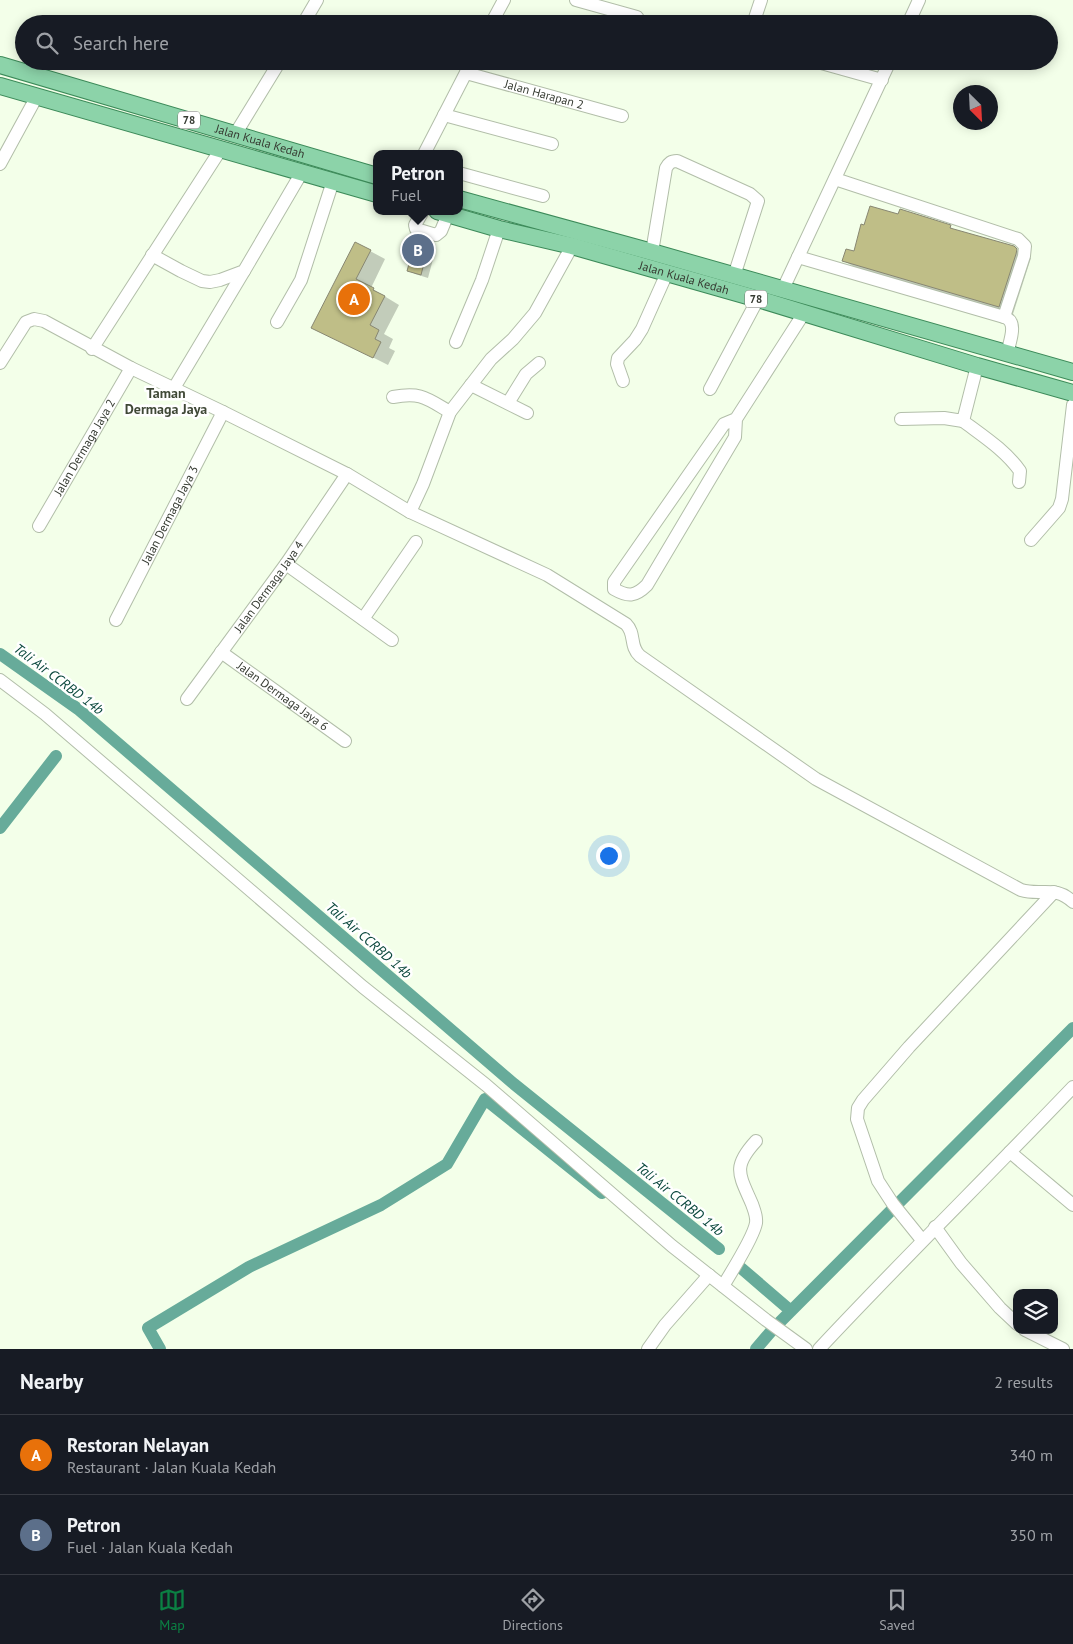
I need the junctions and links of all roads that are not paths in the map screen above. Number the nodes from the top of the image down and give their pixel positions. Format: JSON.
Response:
{"nodes":[{"id":1,"x":317,"y":0,"type":"edge"},
{"id":2,"x":504,"y":0,"type":"edge"},
{"id":3,"x":576,"y":0,"type":"edge"},
{"id":4,"x":760,"y":0,"type":"edge"},
{"id":5,"x":919,"y":0,"type":"edge"},
{"id":6,"x":308,"y":15,"type":"edge"},
{"id":7,"x":496,"y":15,"type":"edge"},
{"id":8,"x":630,"y":15,"type":"edge"},
{"id":9,"x":756,"y":15,"type":"edge"},
{"id":10,"x":912,"y":15,"type":"edge"},
{"id":11,"x":0,"y":65,"type":"edge"},
{"id":12,"x":15,"y":69,"type":"edge"},
{"id":13,"x":17,"y":70,"type":"edge"},
{"id":14,"x":274,"y":70,"type":"edge"},
{"id":15,"x":467,"y":70,"type":"edge"},
{"id":16,"x":478,"y":70,"type":"edge"},
{"id":17,"x":846,"y":70,"type":"edge"},
{"id":18,"x":886,"y":70,"type":"edge"},
{"id":19,"x":882,"y":80,"type":"junction"},
{"id":20,"x":0,"y":86,"type":"edge"},
{"id":21,"x":37,"y":96,"type":"junction"},
{"id":22,"x":444,"y":115,"type":"junction"},
{"id":23,"x":622,"y":116,"type":"dead end"},
{"id":24,"x":236,"y":133,"type":"junction"},
{"id":25,"x":552,"y":144,"type":"dead end"},
{"id":26,"x":221,"y":149,"type":"junction"},
{"id":27,"x":426,"y":150,"type":"edge"},
{"id":28,"x":0,"y":164,"type":"edge"},
{"id":29,"x":302,"y":172,"type":"junction"},
{"id":30,"x":463,"y":174,"type":"edge"},
{"id":31,"x":373,"y":175,"type":"edge"},
{"id":32,"x":835,"y":179,"type":"junction"},
{"id":33,"x":333,"y":181,"type":"junction"},
{"id":34,"x":373,"y":193,"type":"edge"},
{"id":35,"x":543,"y":196,"type":"dead end"},
{"id":36,"x":463,"y":200,"type":"edge"},
{"id":37,"x":491,"y":208,"type":"junction"},
{"id":38,"x":420,"y":215,"type":"edge"},
{"id":39,"x":443,"y":215,"type":"edge"},
{"id":40,"x":450,"y":215,"type":"edge"},
{"id":41,"x":500,"y":229,"type":"junction"},
{"id":42,"x":572,"y":246,"type":"junction"},
{"id":43,"x":652,"y":252,"type":"junction"},
{"id":44,"x":152,"y":255,"type":"junction"},
{"id":45,"x":798,"y":257,"type":"junction"},
{"id":46,"x":244,"y":272,"type":"junction"},
{"id":47,"x":667,"y":273,"type":"junction"},
{"id":48,"x":734,"y":276,"type":"junction"},
{"id":49,"x":783,"y":289,"type":"junction"},
{"id":50,"x":758,"y":299,"type":"junction"},
{"id":51,"x":804,"y":313,"type":"junction"},
{"id":52,"x":1004,"y":317,"type":"junction"},
{"id":53,"x":277,"y":322,"type":"dead end"},
{"id":54,"x":456,"y":342,"type":"dead end"},
{"id":55,"x":92,"y":349,"type":"junction"},
{"id":56,"x":1007,"y":354,"type":"junction"},
{"id":57,"x":0,"y":363,"type":"edge"},
{"id":58,"x":539,"y":363,"type":"dead end"},
{"id":59,"x":977,"y":366,"type":"junction"},
{"id":60,"x":131,"y":368,"type":"junction"},
{"id":61,"x":1073,"y":372,"type":"edge"},
{"id":62,"x":623,"y":380,"type":"dead end"},
{"id":63,"x":471,"y":385,"type":"junction"},
{"id":64,"x":174,"y":388,"type":"junction"},
{"id":65,"x":710,"y":389,"type":"dead end"},
{"id":66,"x":1073,"y":393,"type":"edge"},
{"id":67,"x":393,"y":397,"type":"dead end"},
{"id":68,"x":508,"y":403,"type":"junction"},
{"id":69,"x":1073,"y":405,"type":"edge"},
{"id":70,"x":223,"y":412,"type":"junction"},
{"id":71,"x":450,"y":412,"type":"junction"},
{"id":72,"x":527,"y":413,"type":"dead end"},
{"id":73,"x":736,"y":420,"type":"junction"},
{"id":74,"x":901,"y":420,"type":"dead end"},
{"id":75,"x":963,"y":421,"type":"junction"},
{"id":76,"x":347,"y":474,"type":"junction"},
{"id":77,"x":1019,"y":482,"type":"dead end"},
{"id":78,"x":410,"y":512,"type":"junction"},
{"id":79,"x":39,"y":526,"type":"dead end"},
{"id":80,"x":1031,"y":540,"type":"dead end"},
{"id":81,"x":416,"y":542,"type":"dead end"},
{"id":82,"x":286,"y":564,"type":"junction"},
{"id":83,"x":363,"y":619,"type":"junction"},
{"id":84,"x":116,"y":620,"type":"dead end"},
{"id":85,"x":392,"y":640,"type":"dead end"},
{"id":86,"x":221,"y":652,"type":"junction"},
{"id":87,"x":0,"y":680,"type":"edge"},
{"id":88,"x":187,"y":699,"type":"dead end"},
{"id":89,"x":345,"y":741,"type":"dead end"},
{"id":90,"x":1054,"y":892,"type":"junction"},
{"id":91,"x":1073,"y":902,"type":"edge"},
{"id":92,"x":1073,"y":1087,"type":"edge"},
{"id":93,"x":756,"y":1141,"type":"dead end"},
{"id":94,"x":1010,"y":1152,"type":"junction"},
{"id":95,"x":1073,"y":1204,"type":"edge"},
{"id":96,"x":934,"y":1227,"type":"junction"},
{"id":97,"x":922,"y":1240,"type":"junction"},
{"id":98,"x":709,"y":1276,"type":"junction"},
{"id":99,"x":723,"y":1286,"type":"junction"},
{"id":100,"x":1013,"y":1320,"type":"edge"},
{"id":101,"x":1033,"y":1334,"type":"edge"},
{"id":102,"x":648,"y":1349,"type":"edge"},
{"id":103,"x":806,"y":1349,"type":"edge"},
{"id":104,"x":819,"y":1349,"type":"edge"},
{"id":105,"x":1063,"y":1349,"type":"edge"}],
"edges":[{"from":1,"to":6,"type":"street"},
{"from":2,"to":7,"type":"street"},
{"from":3,"to":8,"type":"street"},
{"from":4,"to":9,"type":"street"},
{"from":5,"to":10,"type":"street"},
{"from":11,"to":12,"type":"main road","name":"Jalan Kuala Kedah","number":"78"},
{"from":13,"to":24,"type":"main road","name":"Jalan Kuala Kedah","number":"78"},
{"from":14,"to":24,"type":"street"},
{"from":15,"to":22,"type":"street"},
{"from":16,"to":23,"type":"street","name":"Jalan Harapan 2"},
{"from":17,"to":19,"type":"street"},
{"from":18,"to":19,"type":"street"},
{"from":19,"to":32,"type":"street"},
{"from":20,"to":21,"type":"main road","name":"Jalan Kuala Kedah","number":"78"},
{"from":21,"to":26,"type":"main road","name":"Jalan Kuala Kedah","number":"78"},
{"from":21,"to":28,"type":"street"},
{"from":22,"to":25,"type":"street"},
{"from":22,"to":27,"type":"street"},
{"from":24,"to":31,"type":"main road","name":"Jalan Kuala Kedah","number":"78"},
{"from":26,"to":29,"type":"main road","name":"Jalan Kuala Kedah","number":"78"},
{"from":26,"to":44,"type":"street"},
{"from":29,"to":33,"type":"main road","name":"Jalan Kuala Kedah","number":"78"},
{"from":29,"to":46,"type":"street"},
{"from":30,"to":35,"type":"street"},
{"from":32,"to":45,"type":"street"},
{"from":32,"to":52,"type":"street"},
{"from":33,"to":34,"type":"main road","name":"Jalan Kuala Kedah","number":"78"},
{"from":33,"to":53,"type":"street"},
{"from":36,"to":37,"type":"main road","name":"Jalan Kuala Kedah","number":"78"},
{"from":37,"to":41,"type":"main road"},
{"from":37,"to":43,"type":"main road","name":"Jalan Kuala Kedah","number":"78"},
{"from":38,"to":39,"type":"street"},
{"from":40,"to":41,"type":"main road","name":"Jalan Kuala Kedah","number":"78"},
{"from":41,"to":42,"type":"main road","name":"Jalan Kuala Kedah","number":"78"},
{"from":41,"to":54,"type":"street"},
{"from":42,"to":47,"type":"main road","name":"Jalan Kuala Kedah","number":"78"},
{"from":42,"to":63,"type":"street"},
{"from":43,"to":48,"type":"main road","name":"Jalan Kuala Kedah","number":"78"},
{"from":43,"to":48,"type":"street"},
{"from":44,"to":46,"type":"street"},
{"from":44,"to":55,"type":"street"},
{"from":45,"to":49,"type":"street"},
{"from":45,"to":52,"type":"street"},
{"from":46,"to":64,"type":"street"},
{"from":47,"to":50,"type":"main road","name":"Jalan Kuala Kedah","number":"78"},
{"from":47,"to":62,"type":"street"},
{"from":48,"to":49,"type":"main road","name":"Jalan Kuala Kedah","number":"78"},
{"from":49,"to":56,"type":"main road","name":"Jalan Kuala Kedah","number":"78"},
{"from":50,"to":51,"type":"main road","name":"Jalan Kuala Kedah","number":"78"},
{"from":50,"to":65,"type":"street"},
{"from":51,"to":59,"type":"main road","name":"Jalan Kuala Kedah","number":"78"},
{"from":51,"to":73,"type":"street"},
{"from":52,"to":56,"type":"street"},
{"from":55,"to":57,"type":"street"},
{"from":55,"to":60,"type":"street"},
{"from":56,"to":61,"type":"main road","name":"Jalan Kuala Kedah","number":"78"},
{"from":58,"to":68,"type":"street"},
{"from":59,"to":66,"type":"main road","name":"Jalan Kuala Kedah","number":"78"},
{"from":59,"to":75,"type":"street"},
{"from":60,"to":64,"type":"street"},
{"from":60,"to":79,"type":"street","name":"Jalan Dermaga Jaya 2"},
{"from":63,"to":68,"type":"street"},
{"from":63,"to":71,"type":"street"},
{"from":64,"to":70,"type":"street"},
{"from":67,"to":71,"type":"street"},
{"from":68,"to":72,"type":"street"},
{"from":69,"to":80,"type":"street"},
{"from":70,"to":76,"type":"street"},
{"from":70,"to":84,"type":"street","name":"Jalan Dermaga Jaya 3"},
{"from":71,"to":78,"type":"street"},
{"from":73,"to":73,"type":"street"},
{"from":74,"to":75,"type":"street"},
{"from":75,"to":77,"type":"street"},
{"from":76,"to":78,"type":"street"},
{"from":76,"to":82,"type":"street","name":"Jalan Dermaga Jaya 4"},
{"from":78,"to":90,"type":"street"},
{"from":81,"to":83,"type":"street"},
{"from":82,"to":83,"type":"street"},
{"from":82,"to":86,"type":"street","name":"Jalan Dermaga Jaya 4"},
{"from":83,"to":85,"type":"street"},
{"from":86,"to":88,"type":"street","name":"Jalan Dermaga Jaya 4"},
{"from":86,"to":89,"type":"street","name":"Jalan Dermaga Jaya 6"},
{"from":87,"to":98,"type":"street"},
{"from":90,"to":91,"type":"street"},
{"from":90,"to":97,"type":"street"},
{"from":92,"to":94,"type":"street"},
{"from":93,"to":99,"type":"street"},
{"from":94,"to":95,"type":"street"},
{"from":94,"to":96,"type":"street"},
{"from":96,"to":97,"type":"street"},
{"from":96,"to":100,"type":"street"},
{"from":97,"to":104,"type":"street"},
{"from":98,"to":99,"type":"street"},
{"from":98,"to":102,"type":"street"},
{"from":99,"to":103,"type":"street"},
{"from":101,"to":105,"type":"street"}]}
